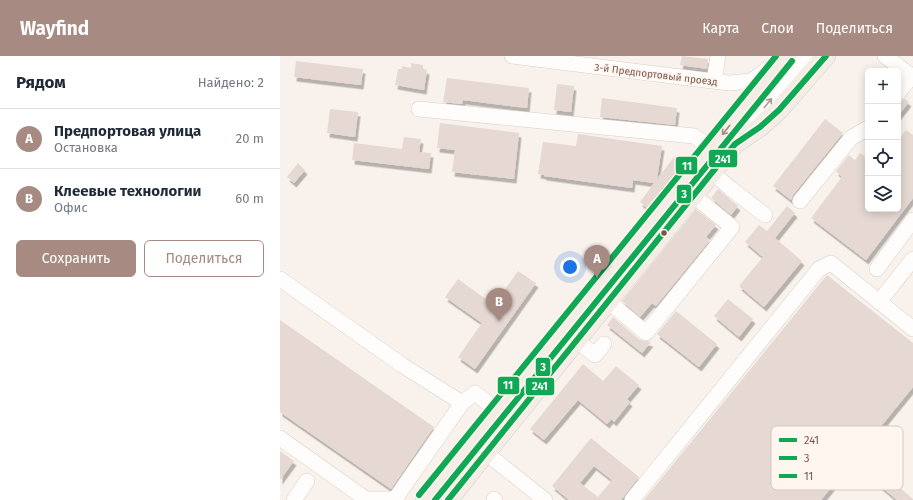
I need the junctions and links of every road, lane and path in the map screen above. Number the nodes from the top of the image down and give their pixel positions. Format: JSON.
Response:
{"nodes":[{"id":1,"x":512,"y":56,"type":"edge"},
{"id":2,"x":718,"y":56,"type":"edge"},
{"id":3,"x":785,"y":56,"type":"edge"},
{"id":4,"x":806,"y":56,"type":"edge"},
{"id":5,"x":826,"y":56,"type":"edge"},
{"id":6,"x":887,"y":60,"type":"edge"},
{"id":7,"x":913,"y":76,"type":"edge"},
{"id":8,"x":714,"y":81,"type":"junction"},
{"id":9,"x":729,"y":83,"type":"junction"},
{"id":10,"x":901,"y":90,"type":"edge"},
{"id":11,"x":419,"y":109,"type":"dead end"},
{"id":12,"x":742,"y":110,"type":"junction"},
{"id":13,"x":865,"y":130,"type":"edge"},
{"id":14,"x":735,"y":144,"type":"junction"},
{"id":15,"x":711,"y":148,"type":"junction"},
{"id":16,"x":712,"y":172,"type":"junction"},
{"id":17,"x":693,"y":195,"type":"junction"},
{"id":18,"x":800,"y":201,"type":"dead end"},
{"id":19,"x":765,"y":215,"type":"dead end"},
{"id":20,"x":913,"y":220,"type":"edge"},
{"id":21,"x":913,"y":259,"type":"edge"},
{"id":22,"x":877,"y":269,"type":"dead end"},
{"id":23,"x":280,"y":279,"type":"edge"},
{"id":24,"x":608,"y":301,"type":"junction"},
{"id":25,"x":879,"y":302,"type":"junction"},
{"id":26,"x":913,"y":329,"type":"edge"},
{"id":27,"x":576,"y":340,"type":"junction"},
{"id":28,"x":604,"y":344,"type":"dead end"},
{"id":29,"x":462,"y":403,"type":"junction"},
{"id":30,"x":498,"y":411,"type":"junction"},
{"id":31,"x":280,"y":438,"type":"edge"},
{"id":32,"x":486,"y":453,"type":"junction"},
{"id":33,"x":307,"y":481,"type":"dead end"},
{"id":34,"x":396,"y":499,"type":"edge"},
{"id":35,"x":294,"y":500,"type":"edge"},
{"id":36,"x":425,"y":500,"type":"edge"},
{"id":37,"x":448,"y":500,"type":"edge"},
{"id":38,"x":464,"y":500,"type":"edge"},
{"id":39,"x":545,"y":500,"type":"edge"},
{"id":40,"x":632,"y":500,"type":"edge"}],
"edges":[{"from":1,"to":8,"type":"street","name":"3-й Предпортовый проезд"},
{"from":2,"to":8,"type":"street"},
{"from":3,"to":9,"type":"street","name":"3-й Предпортовый проезд"},
{"from":3,"to":12,"type":"main road"},
{"from":14,"to":4,"type":"street","one_way":true},
{"from":5,"to":14,"type":"main road"},
{"from":6,"to":7,"type":"street"},
{"from":7,"to":10,"type":"street"},
{"from":8,"to":9,"type":"street","name":"3-й Предпортовый проезд"},
{"from":9,"to":12,"type":"street","name":"3-й Предпортовый проезд"},
{"from":11,"to":15,"type":"street"},
{"from":12,"to":15,"type":"main road","one_way":true},
{"from":13,"to":18,"type":"street"},
{"from":14,"to":16,"type":"main road"},
{"from":15,"to":30,"type":"main road"},
{"from":16,"to":17,"type":"main road"},
{"from":16,"to":19,"type":"street"},
{"from":17,"to":24,"type":"main road"},
{"from":17,"to":24,"type":"street"},
{"from":20,"to":22,"type":"street"},
{"from":21,"to":25,"type":"street"},
{"from":23,"to":29,"type":"street"},
{"from":24,"to":27,"type":"main road"},
{"from":25,"to":26,"type":"street"},
{"from":25,"to":40,"type":"street"},
{"from":27,"to":28,"type":"street"},
{"from":27,"to":32,"type":"main road"},
{"from":29,"to":30,"type":"street"},
{"from":29,"to":34,"type":"street"},
{"from":30,"to":36,"type":"main road"},
{"from":31,"to":34,"type":"street"},
{"from":32,"to":37,"type":"main road"},
{"from":32,"to":38,"type":"main road"},
{"from":32,"to":39,"type":"street"},
{"from":33,"to":35,"type":"street"}]}
